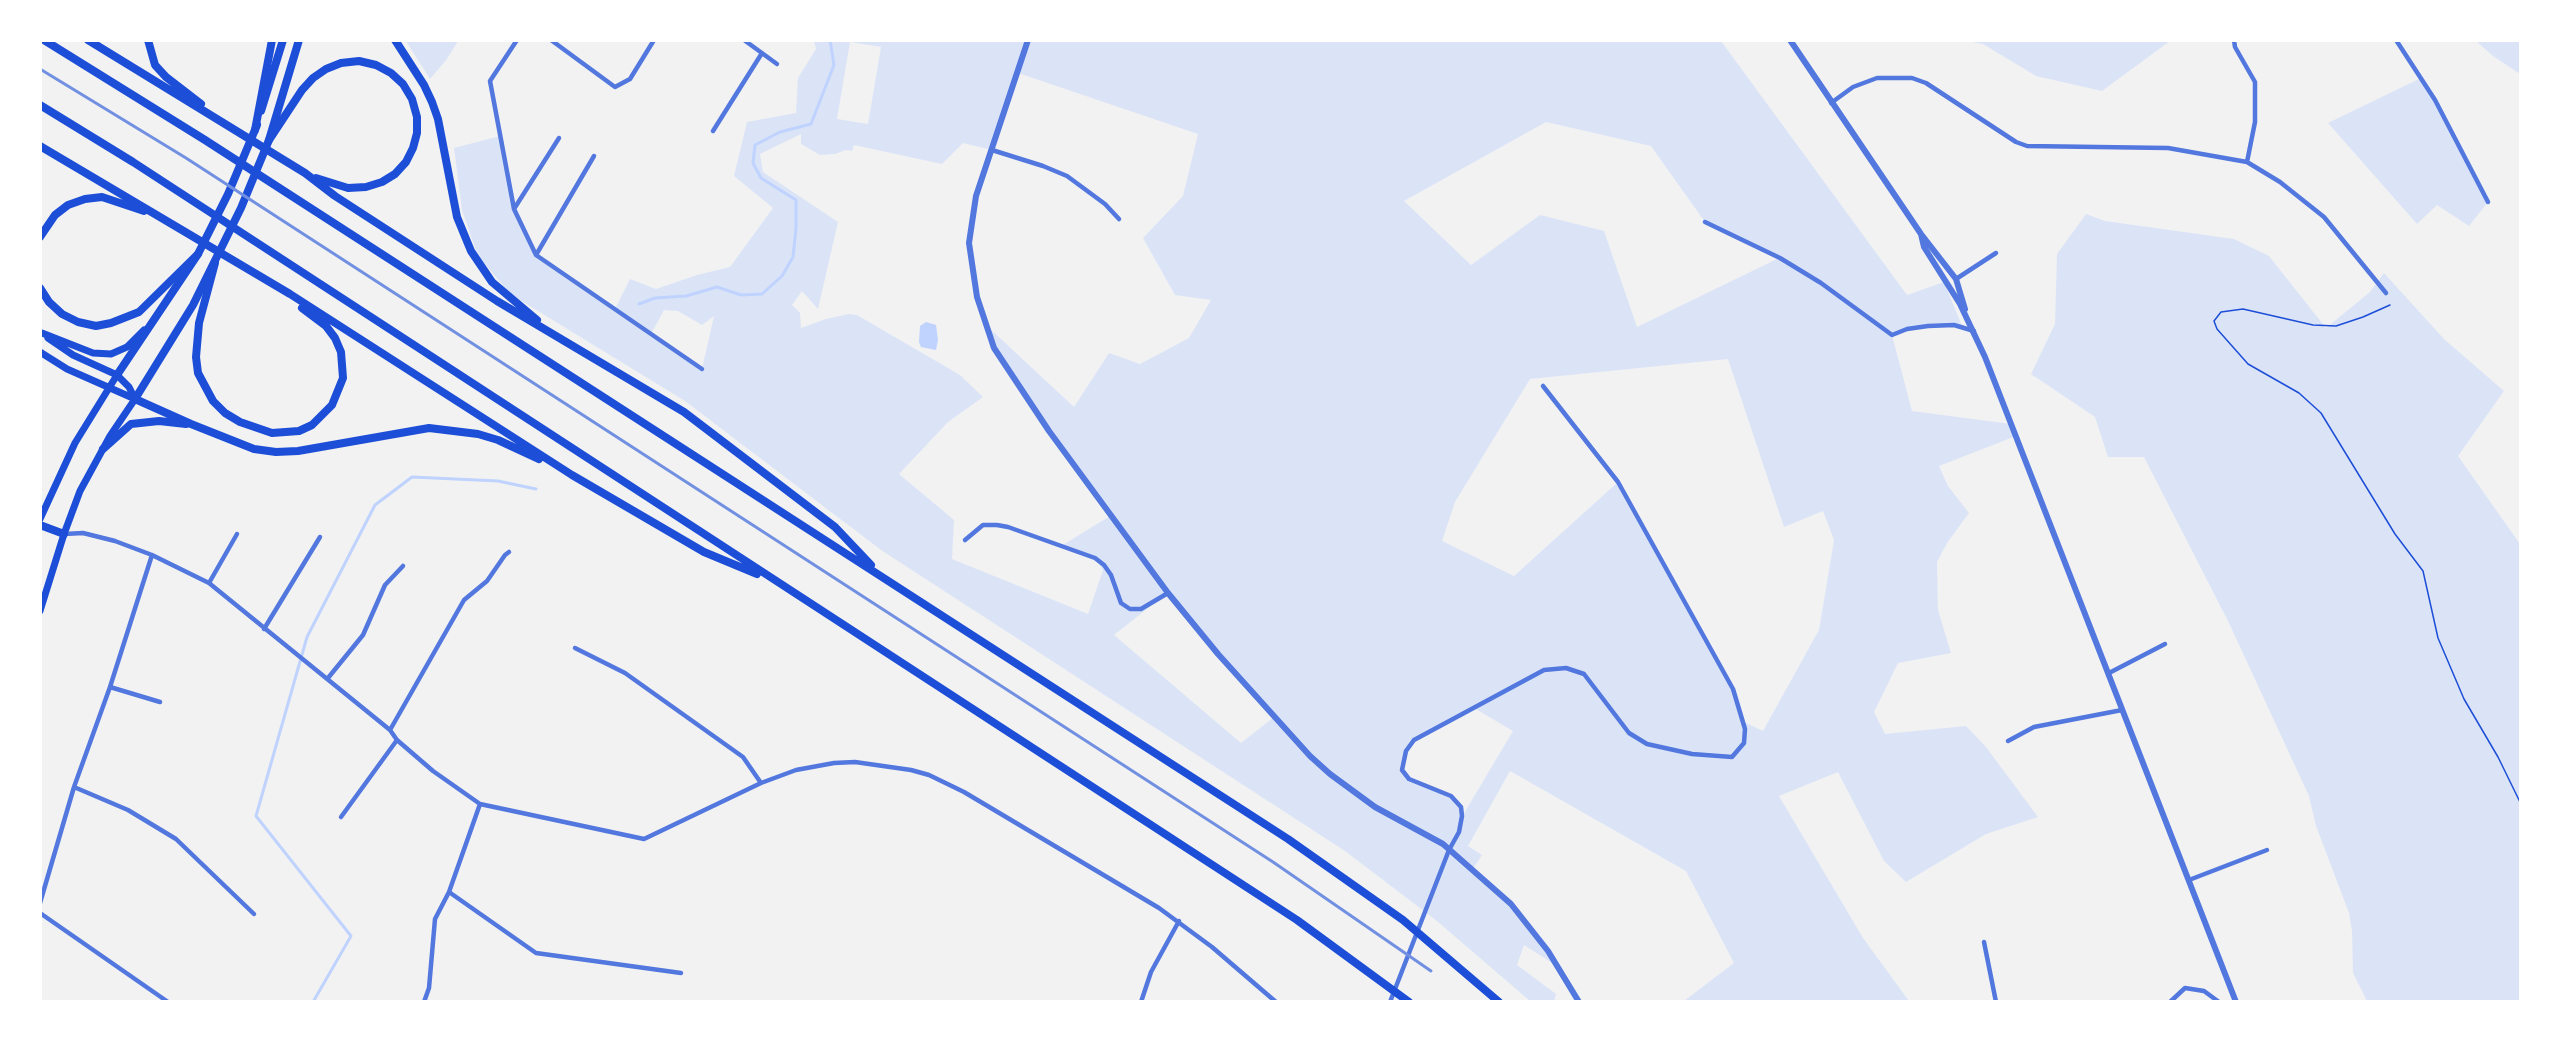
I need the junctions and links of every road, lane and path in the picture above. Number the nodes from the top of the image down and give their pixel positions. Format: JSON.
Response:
{"nodes":[{"id":1,"x":44,"y":40,"type":"edge"},
{"id":2,"x":88,"y":40,"type":"edge"},
{"id":3,"x":148,"y":40,"type":"edge"},
{"id":4,"x":272,"y":40,"type":"edge"},
{"id":5,"x":283,"y":40,"type":"edge"},
{"id":6,"x":299,"y":40,"type":"edge"},
{"id":7,"x":395,"y":40,"type":"edge"},
{"id":8,"x":517,"y":40,"type":"edge"},
{"id":9,"x":551,"y":40,"type":"edge"},
{"id":10,"x":654,"y":40,"type":"edge"},
{"id":11,"x":744,"y":40,"type":"edge"},
{"id":12,"x":1028,"y":40,"type":"edge"},
{"id":13,"x":1790,"y":40,"type":"edge"},
{"id":14,"x":2234,"y":40,"type":"edge"},
{"id":15,"x":2396,"y":40,"type":"edge"},
{"id":16,"x":762,"y":53,"type":"junction"},
{"id":17,"x":777,"y":64,"type":"dead end"},
{"id":18,"x":1831,"y":103,"type":"junction"},
{"id":19,"x":40,"y":105,"type":"edge"},
{"id":20,"x":215,"y":117,"type":"junction"},
{"id":21,"x":255,"y":130,"type":"junction"},
{"id":22,"x":713,"y":131,"type":"dead end"},
{"id":23,"x":559,"y":138,"type":"dead end"},
{"id":24,"x":269,"y":140,"type":"junction"},
{"id":25,"x":40,"y":146,"type":"edge"},
{"id":26,"x":992,"y":150,"type":"junction"},
{"id":27,"x":594,"y":156,"type":"dead end"},
{"id":28,"x":2247,"y":162,"type":"junction"},
{"id":29,"x":305,"y":173,"type":"junction"},
{"id":30,"x":2488,"y":201,"type":"dead end"},
{"id":31,"x":514,"y":209,"type":"junction"},
{"id":32,"x":1119,"y":219,"type":"dead end"},
{"id":33,"x":166,"y":220,"type":"junction"},
{"id":34,"x":1705,"y":222,"type":"dead end"},
{"id":35,"x":1921,"y":234,"type":"junction"},
{"id":36,"x":40,"y":237,"type":"edge"},
{"id":37,"x":1996,"y":253,"type":"dead end"},
{"id":38,"x":198,"y":254,"type":"junction"},
{"id":39,"x":536,"y":255,"type":"junction"},
{"id":40,"x":214,"y":263,"type":"junction"},
{"id":41,"x":260,"y":277,"type":"junction"},
{"id":42,"x":1956,"y":279,"type":"junction"},
{"id":43,"x":40,"y":288,"type":"edge"},
{"id":44,"x":2386,"y":293,"type":"dead end"},
{"id":45,"x":2390,"y":305,"type":"dead end"},
{"id":46,"x":1966,"y":315,"type":"junction"},
{"id":47,"x":155,"y":320,"type":"junction"},
{"id":48,"x":1974,"y":331,"type":"junction"},
{"id":49,"x":41,"y":332,"type":"edge"},
{"id":50,"x":561,"y":338,"type":"junction"},
{"id":51,"x":40,"y":352,"type":"edge"},
{"id":52,"x":702,"y":369,"type":"dead end"},
{"id":53,"x":117,"y":375,"type":"junction"},
{"id":54,"x":1544,"y":386,"type":"dead end"},
{"id":55,"x":108,"y":387,"type":"junction"},
{"id":56,"x":135,"y":399,"type":"junction"},
{"id":57,"x":191,"y":424,"type":"junction"},
{"id":58,"x":103,"y":449,"type":"junction"},
{"id":59,"x":572,"y":475,"type":"junction"},
{"id":60,"x":40,"y":519,"type":"edge"},
{"id":61,"x":40,"y":525,"type":"edge"},
{"id":62,"x":64,"y":534,"type":"junction"},
{"id":63,"x":237,"y":534,"type":"dead end"},
{"id":64,"x":320,"y":537,"type":"dead end"},
{"id":65,"x":965,"y":540,"type":"dead end"},
{"id":66,"x":509,"y":552,"type":"dead end"},
{"id":67,"x":152,"y":555,"type":"junction"},
{"id":68,"x":403,"y":566,"type":"dead end"},
{"id":69,"x":881,"y":577,"type":"junction"},
{"id":70,"x":777,"y":582,"type":"junction"},
{"id":71,"x":209,"y":583,"type":"junction"},
{"id":72,"x":1168,"y":593,"type":"junction"},
{"id":73,"x":40,"y":611,"type":"edge"},
{"id":74,"x":264,"y":629,"type":"junction"},
{"id":75,"x":2165,"y":644,"type":"dead end"},
{"id":76,"x":575,"y":648,"type":"dead end"},
{"id":77,"x":2109,"y":673,"type":"junction"},
{"id":78,"x":328,"y":678,"type":"junction"},
{"id":79,"x":110,"y":687,"type":"junction"},
{"id":80,"x":160,"y":702,"type":"dead end"},
{"id":81,"x":2122,"y":710,"type":"junction"},
{"id":82,"x":390,"y":730,"type":"junction"},
{"id":83,"x":397,"y":740,"type":"junction"},
{"id":84,"x":2008,"y":741,"type":"dead end"},
{"id":85,"x":761,"y":783,"type":"junction"},
{"id":86,"x":74,"y":787,"type":"junction"},
{"id":87,"x":2520,"y":802,"type":"edge"},
{"id":88,"x":480,"y":804,"type":"junction"},
{"id":89,"x":341,"y":818,"type":"dead end"},
{"id":90,"x":1449,"y":850,"type":"junction"},
{"id":91,"x":2267,"y":850,"type":"dead end"},
{"id":92,"x":2189,"y":880,"type":"junction"},
{"id":93,"x":449,"y":892,"type":"junction"},
{"id":94,"x":40,"y":903,"type":"edge"},
{"id":95,"x":40,"y":913,"type":"edge"},
{"id":96,"x":254,"y":914,"type":"dead end"},
{"id":97,"x":1179,"y":921,"type":"junction"},
{"id":98,"x":1984,"y":942,"type":"dead end"},
{"id":99,"x":681,"y":973,"type":"dead end"},
{"id":100,"x":168,"y":1002,"type":"edge"},
{"id":101,"x":424,"y":1002,"type":"edge"},
{"id":102,"x":1141,"y":1002,"type":"edge"},
{"id":103,"x":1276,"y":1002,"type":"edge"},
{"id":104,"x":1390,"y":1002,"type":"edge"},
{"id":105,"x":1409,"y":1002,"type":"edge"},
{"id":106,"x":1499,"y":1002,"type":"edge"},
{"id":107,"x":1579,"y":1002,"type":"edge"},
{"id":108,"x":1996,"y":1002,"type":"edge"},
{"id":109,"x":2170,"y":1002,"type":"edge"},
{"id":110,"x":2219,"y":1002,"type":"edge"},
{"id":111,"x":2236,"y":1002,"type":"edge"}],
"edges":[{"from":1,"to":69,"type":"highway"},
{"from":2,"to":20,"type":"highway"},
{"from":3,"to":20,"type":"highway"},
{"from":4,"to":21,"type":"highway"},
{"from":5,"to":21,"type":"main road"},
{"from":6,"to":24,"type":"main road"},
{"from":7,"to":50,"type":"highway"},
{"from":8,"to":31,"type":"street"},
{"from":9,"to":10,"type":"street"},
{"from":11,"to":16,"type":"street"},
{"from":12,"to":26,"type":"street"},
{"from":13,"to":18,"type":"street"},
{"from":14,"to":28,"type":"street"},
{"from":15,"to":30,"type":"street"},
{"from":16,"to":17,"type":"street"},
{"from":16,"to":22,"type":"street"},
{"from":18,"to":28,"type":"street"},
{"from":18,"to":35,"type":"street"},
{"from":19,"to":70,"type":"highway"},
{"from":20,"to":29,"type":"highway"},
{"from":21,"to":38,"type":"main road"},
{"from":23,"to":31,"type":"street"},
{"from":24,"to":29,"type":"highway"},
{"from":24,"to":40,"type":"main road"},
{"from":25,"to":33,"type":"highway"},
{"from":26,"to":32,"type":"street"},
{"from":26,"to":72,"type":"street"},
{"from":27,"to":39,"type":"street"},
{"from":28,"to":44,"type":"street"},
{"from":29,"to":50,"type":"highway"},
{"from":31,"to":39,"type":"street"},
{"from":33,"to":36,"type":"highway"},
{"from":33,"to":41,"type":"highway"},
{"from":34,"to":48,"type":"street"},
{"from":35,"to":42,"type":"street"},
{"from":35,"to":46,"type":"street"},
{"from":37,"to":42,"type":"street"},
{"from":38,"to":43,"type":"highway"},
{"from":38,"to":47,"type":"main road"},
{"from":39,"to":52,"type":"street"},
{"from":40,"to":41,"type":"highway"},
{"from":40,"to":56,"type":"main road"},
{"from":41,"to":59,"type":"highway"},
{"from":42,"to":46,"type":"street"},
{"from":45,"to":87,"type":"path"},
{"from":46,"to":48,"type":"street"},
{"from":47,"to":49,"type":"main road"},
{"from":47,"to":53,"type":"main road"},
{"from":48,"to":77,"type":"street"},
{"from":49,"to":53,"type":"main road"},
{"from":50,"to":69,"type":"highway"},
{"from":51,"to":55,"type":"main road"},
{"from":53,"to":55,"type":"main road"},
{"from":53,"to":56,"type":"main road"},
{"from":54,"to":90,"type":"street"},
{"from":55,"to":56,"type":"main road"},
{"from":55,"to":60,"type":"main road"},
{"from":56,"to":57,"type":"highway"},
{"from":56,"to":58,"type":"main road"},
{"from":57,"to":58,"type":"highway"},
{"from":57,"to":59,"type":"highway"},
{"from":58,"to":62,"type":"main road"},
{"from":59,"to":70,"type":"highway"},
{"from":61,"to":62,"type":"highway"},
{"from":62,"to":67,"type":"street"},
{"from":62,"to":73,"type":"main road"},
{"from":63,"to":71,"type":"street"},
{"from":64,"to":74,"type":"street"},
{"from":65,"to":72,"type":"street"},
{"from":66,"to":82,"type":"street"},
{"from":67,"to":71,"type":"street"},
{"from":67,"to":79,"type":"street"},
{"from":68,"to":78,"type":"street"},
{"from":69,"to":106,"type":"highway"},
{"from":70,"to":105,"type":"highway"},
{"from":71,"to":74,"type":"street"},
{"from":72,"to":90,"type":"street"},
{"from":74,"to":78,"type":"street"},
{"from":75,"to":77,"type":"street"},
{"from":76,"to":85,"type":"street"},
{"from":77,"to":81,"type":"street"},
{"from":78,"to":82,"type":"street"},
{"from":79,"to":80,"type":"street"},
{"from":79,"to":86,"type":"street"},
{"from":81,"to":84,"type":"street"},
{"from":81,"to":92,"type":"street"},
{"from":82,"to":83,"type":"street"},
{"from":83,"to":88,"type":"street"},
{"from":83,"to":89,"type":"street"},
{"from":85,"to":88,"type":"street"},
{"from":85,"to":97,"type":"street"},
{"from":86,"to":94,"type":"street"},
{"from":86,"to":96,"type":"street"},
{"from":88,"to":93,"type":"street"},
{"from":90,"to":104,"type":"street"},
{"from":90,"to":107,"type":"street"},
{"from":91,"to":92,"type":"street"},
{"from":92,"to":111,"type":"street"},
{"from":93,"to":99,"type":"street"},
{"from":93,"to":101,"type":"street"},
{"from":95,"to":100,"type":"street"},
{"from":97,"to":102,"type":"street"},
{"from":97,"to":103,"type":"street"},
{"from":98,"to":108,"type":"street"},
{"from":109,"to":110,"type":"street"}]}
